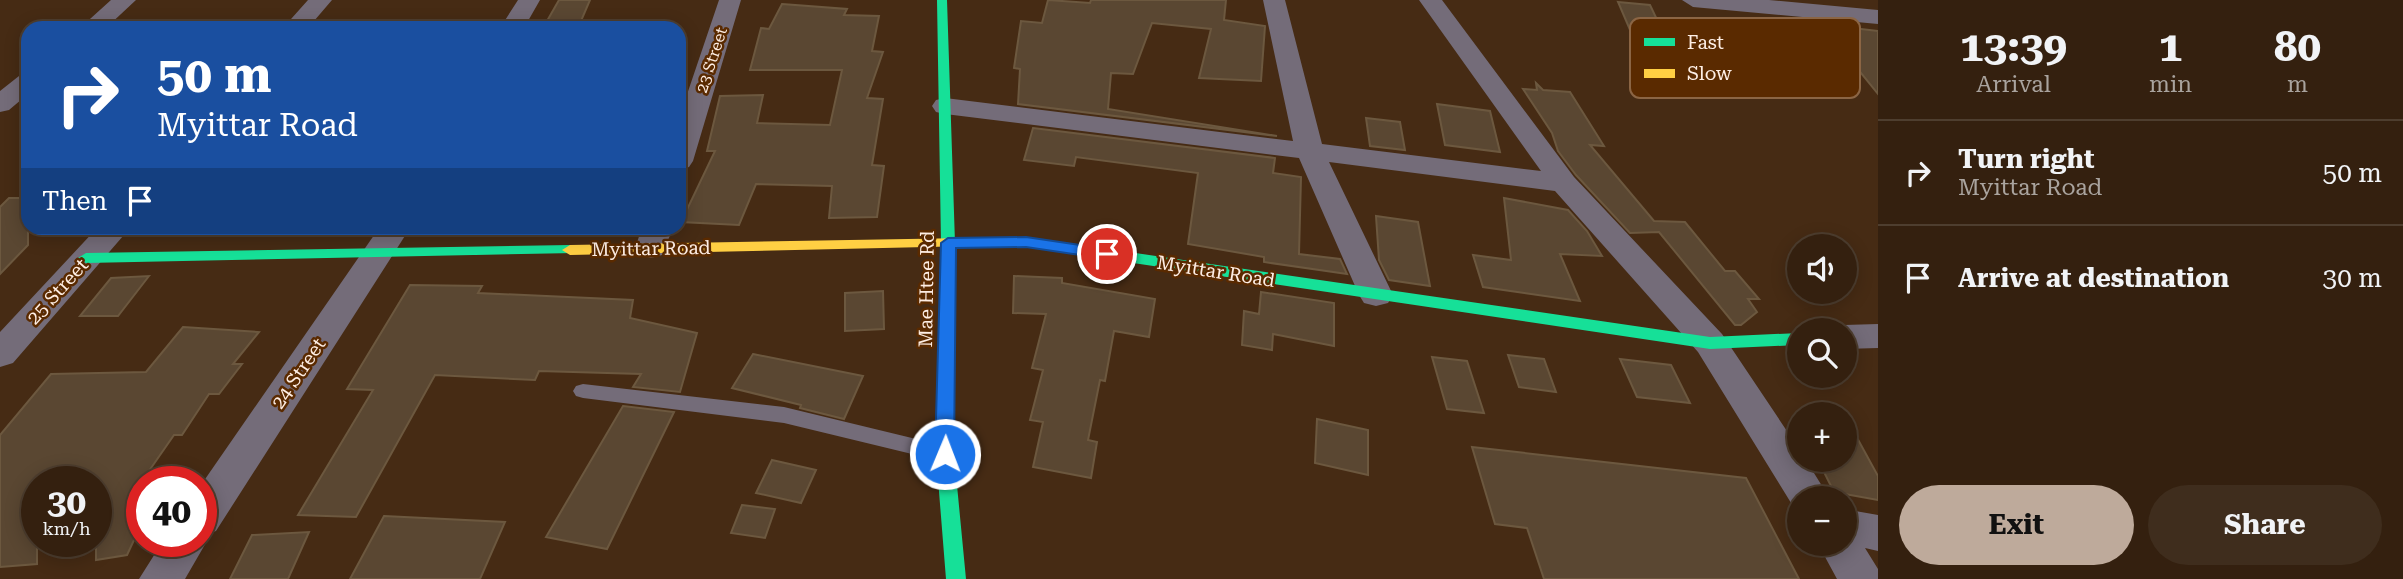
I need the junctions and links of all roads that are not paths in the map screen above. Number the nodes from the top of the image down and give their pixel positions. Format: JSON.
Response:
{"nodes":[{"id":1,"x":125,"y":0,"type":"edge"},
{"id":2,"x":321,"y":0,"type":"edge"},
{"id":3,"x":529,"y":0,"type":"edge"},
{"id":4,"x":730,"y":0,"type":"edge"},
{"id":5,"x":943,"y":0,"type":"edge"},
{"id":6,"x":1274,"y":0,"type":"edge"},
{"id":7,"x":1430,"y":0,"type":"edge"},
{"id":8,"x":1693,"y":0,"type":"edge"},
{"id":9,"x":1878,"y":17,"type":"edge"},
{"id":10,"x":100,"y":21,"type":"edge"},
{"id":11,"x":302,"y":21,"type":"edge"},
{"id":12,"x":516,"y":21,"type":"edge"},
{"id":13,"x":21,"y":86,"type":"edge"},
{"id":14,"x":0,"y":104,"type":"edge"},
{"id":15,"x":945,"y":106,"type":"junction"},
{"id":16,"x":686,"y":139,"type":"edge"},
{"id":17,"x":1310,"y":152,"type":"junction"},
{"id":18,"x":1564,"y":183,"type":"junction"},
{"id":19,"x":107,"y":235,"type":"edge"},
{"id":20,"x":655,"y":238,"type":"edge"},
{"id":21,"x":386,"y":240,"type":"edge"},
{"id":22,"x":948,"y":243,"type":"junction"},
{"id":23,"x":86,"y":258,"type":"junction"},
{"id":24,"x":1376,"y":295,"type":"junction"},
{"id":25,"x":1878,"y":336,"type":"edge"},
{"id":26,"x":1857,"y":337,"type":"edge"},
{"id":27,"x":6,"y":340,"type":"edge"},
{"id":28,"x":1787,"y":340,"type":"edge"},
{"id":29,"x":1710,"y":343,"type":"junction"},
{"id":30,"x":583,"y":390,"type":"dead end"},
{"id":31,"x":945,"y":454,"type":"junction"},
{"id":32,"x":1802,"y":486,"type":"edge"},
{"id":33,"x":217,"y":495,"type":"edge"},
{"id":34,"x":1857,"y":529,"type":"edge"},
{"id":35,"x":1878,"y":533,"type":"edge"},
{"id":36,"x":1847,"y":556,"type":"edge"},
{"id":37,"x":175,"y":557,"type":"edge"},
{"id":38,"x":161,"y":579,"type":"edge"},
{"id":39,"x":956,"y":579,"type":"edge"},
{"id":40,"x":1861,"y":579,"type":"edge"}],
"edges":[{"from":1,"to":10,"type":"street"},
{"from":2,"to":11,"type":"street"},
{"from":3,"to":12,"type":"street"},
{"from":4,"to":16,"type":"street","name":"23 Street"},
{"from":5,"to":15,"type":"street","name":"Mae Htee Rd"},
{"from":6,"to":17,"type":"street"},
{"from":7,"to":18,"type":"street"},
{"from":8,"to":9,"type":"street"},
{"from":13,"to":14,"type":"street"},
{"from":15,"to":17,"type":"street"},
{"from":15,"to":22,"type":"street","name":"Mae Htee Rd"},
{"from":17,"to":18,"type":"street"},
{"from":17,"to":24,"type":"street"},
{"from":18,"to":29,"type":"street"},
{"from":19,"to":23,"type":"street","name":"25 Street"},
{"from":20,"to":21,"type":"street","name":"Myittar Road"},
{"from":20,"to":22,"type":"street","name":"Myittar Road"},
{"from":21,"to":23,"type":"street","name":"Myittar Road"},
{"from":21,"to":33,"type":"street","name":"24 Street"},
{"from":22,"to":24,"type":"street","name":"Myittar Road"},
{"from":22,"to":31,"type":"street","name":"Mae Htee Rd"},
{"from":23,"to":27,"type":"street","name":"25 Street"},
{"from":24,"to":29,"type":"street","name":"Myittar Road"},
{"from":25,"to":26,"type":"street"},
{"from":28,"to":29,"type":"street","name":"Myittar Road"},
{"from":29,"to":32,"type":"street"},
{"from":30,"to":31,"type":"lane"},
{"from":31,"to":39,"type":"street","name":"Mae Htee Rd"},
{"from":34,"to":35,"type":"street"},
{"from":36,"to":40,"type":"street"},
{"from":37,"to":38,"type":"street"}]}
